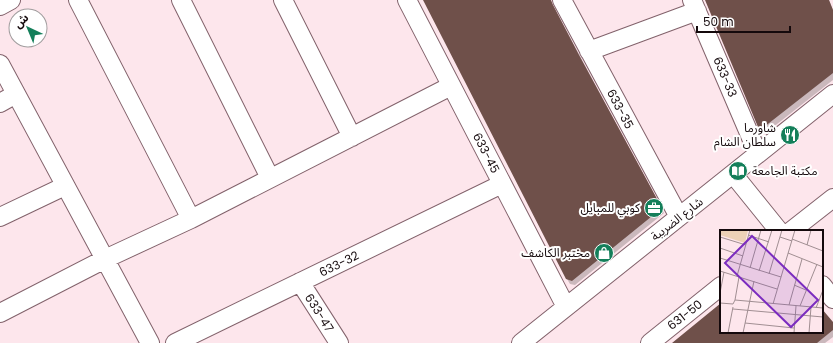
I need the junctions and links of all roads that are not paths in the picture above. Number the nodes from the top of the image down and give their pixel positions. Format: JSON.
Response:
{"nodes":[{"id":1,"x":11,"y":0,"type":"edge"},
{"id":2,"x":78,"y":0,"type":"edge"},
{"id":3,"x":181,"y":0,"type":"edge"},
{"id":4,"x":282,"y":0,"type":"edge"},
{"id":5,"x":407,"y":0,"type":"edge"},
{"id":6,"x":562,"y":0,"type":"edge"},
{"id":7,"x":0,"y":6,"type":"edge"},
{"id":8,"x":695,"y":6,"type":"edge"},
{"id":9,"x":589,"y":51,"type":"junction"},
{"id":10,"x":0,"y":64,"type":"edge"},
{"id":11,"x":452,"y":86,"type":"junction"},
{"id":12,"x":16,"y":94,"type":"junction"},
{"id":13,"x":833,"y":94,"type":"edge"},
{"id":14,"x":0,"y":103,"type":"edge"},
{"id":15,"x":352,"y":137,"type":"junction"},
{"id":16,"x":758,"y":154,"type":"junction"},
{"id":17,"x":733,"y":174,"type":"junction"},
{"id":18,"x":270,"y":178,"type":"junction"},
{"id":19,"x":502,"y":184,"type":"junction"},
{"id":20,"x":65,"y":186,"type":"junction"},
{"id":21,"x":833,"y":198,"type":"edge"},
{"id":22,"x":0,"y":217,"type":"edge"},
{"id":23,"x":679,"y":217,"type":"junction"},
{"id":24,"x":190,"y":219,"type":"junction"},
{"id":25,"x":778,"y":230,"type":"edge"},
{"id":26,"x":792,"y":230,"type":"edge"},
{"id":27,"x":105,"y":259,"type":"junction"},
{"id":28,"x":300,"y":282,"type":"junction"},
{"id":29,"x":823,"y":286,"type":"edge"},
{"id":30,"x":720,"y":287,"type":"edge"},
{"id":31,"x":833,"y":299,"type":"edge"},
{"id":32,"x":566,"y":307,"type":"junction"},
{"id":33,"x":0,"y":313,"type":"edge"},
{"id":34,"x":150,"y":343,"type":"edge"},
{"id":35,"x":175,"y":343,"type":"edge"},
{"id":36,"x":339,"y":343,"type":"edge"},
{"id":37,"x":521,"y":343,"type":"edge"},
{"id":38,"x":650,"y":343,"type":"edge"}],
"edges":[{"from":1,"to":7,"type":"street"},
{"from":2,"to":24,"type":"street"},
{"from":3,"to":18,"type":"street"},
{"from":4,"to":15,"type":"street"},
{"from":5,"to":11,"type":"street","name":"633-45"},
{"from":6,"to":9,"type":"street","name":"633-35"},
{"from":8,"to":9,"type":"street"},
{"from":8,"to":16,"type":"street","name":"633-33"},
{"from":9,"to":23,"type":"street","name":"633-35"},
{"from":10,"to":12,"type":"street"},
{"from":11,"to":15,"type":"street"},
{"from":11,"to":19,"type":"street","name":"633-45"},
{"from":12,"to":14,"type":"street"},
{"from":12,"to":20,"type":"street"},
{"from":13,"to":16,"type":"street","name":"شارع الضريبة"},
{"from":15,"to":18,"type":"street"},
{"from":16,"to":17,"type":"street","name":"شارع الضريبة"},
{"from":17,"to":23,"type":"street","name":"شارع الضريبة"},
{"from":17,"to":25,"type":"street"},
{"from":18,"to":24,"type":"street"},
{"from":19,"to":28,"type":"street","name":"633-32"},
{"from":19,"to":32,"type":"street","name":"633-45"},
{"from":20,"to":22,"type":"street"},
{"from":20,"to":27,"type":"street"},
{"from":21,"to":26,"type":"street"},
{"from":23,"to":32,"type":"street","name":"شارع الضريبة"},
{"from":24,"to":27,"type":"street"},
{"from":27,"to":33,"type":"street"},
{"from":27,"to":34,"type":"street"},
{"from":28,"to":35,"type":"street","name":"633-32"},
{"from":28,"to":36,"type":"street","name":"633-47"},
{"from":29,"to":31,"type":"street"},
{"from":30,"to":38,"type":"street","name":"631-50"},
{"from":32,"to":37,"type":"street","name":"شارع الضريبة"}]}
